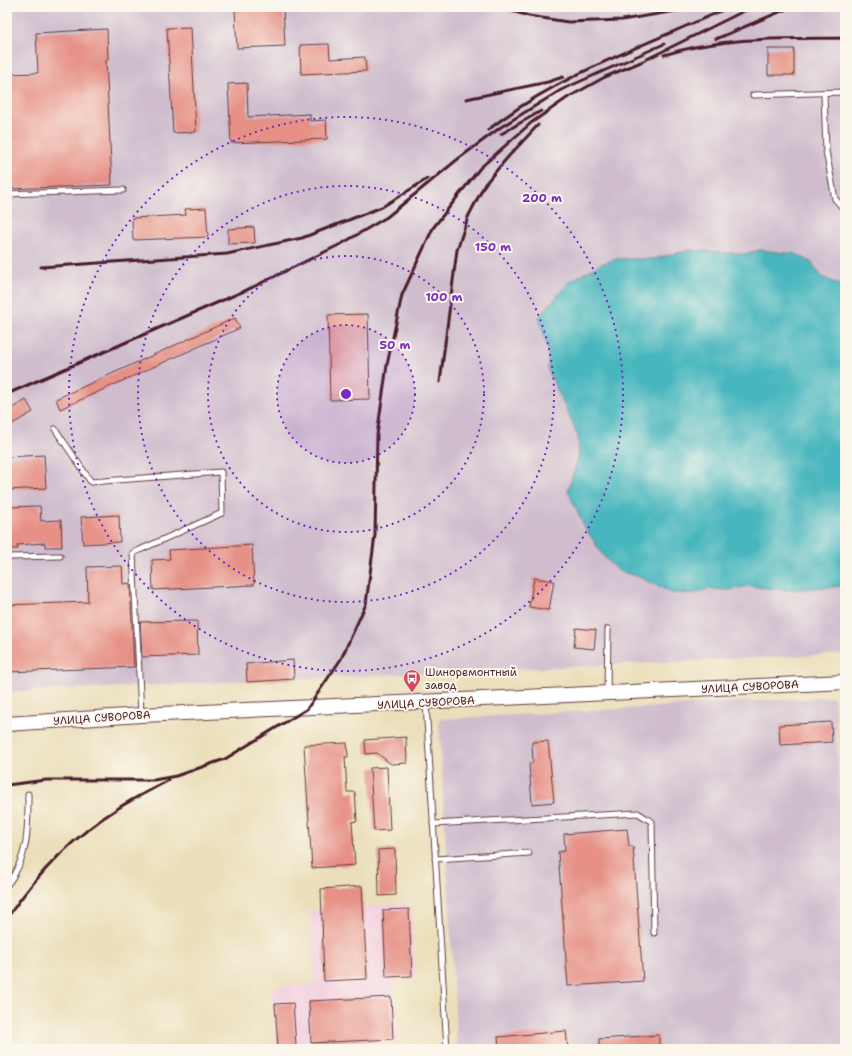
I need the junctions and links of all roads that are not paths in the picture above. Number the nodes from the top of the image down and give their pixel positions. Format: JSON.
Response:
{"nodes":[{"id":1,"x":845,"y":92,"type":"edge"},
{"id":2,"x":824,"y":93,"type":"junction"},
{"id":3,"x":753,"y":95,"type":"dead end"},
{"id":4,"x":123,"y":190,"type":"dead end"},
{"id":5,"x":7,"y":194,"type":"edge"},
{"id":6,"x":845,"y":210,"type":"edge"},
{"id":7,"x":55,"y":430,"type":"dead end"},
{"id":8,"x":60,"y":556,"type":"dead end"},
{"id":9,"x":7,"y":557,"type":"edge"},
{"id":10,"x":608,"y":629,"type":"dead end"},
{"id":11,"x":845,"y":682,"type":"edge"},
{"id":12,"x":607,"y":694,"type":"junction"},
{"id":13,"x":426,"y":703,"type":"junction"},
{"id":14,"x":142,"y":715,"type":"junction"},
{"id":15,"x":7,"y":724,"type":"edge"},
{"id":16,"x":28,"y":794,"type":"dead end"},
{"id":17,"x":433,"y":824,"type":"junction"},
{"id":18,"x":529,"y":854,"type":"dead end"},
{"id":19,"x":435,"y":859,"type":"junction"},
{"id":20,"x":7,"y":885,"type":"edge"},
{"id":21,"x":654,"y":933,"type":"dead end"},
{"id":22,"x":447,"y":1049,"type":"edge"}],
"edges":[{"from":1,"to":2,"type":"lane"},
{"from":2,"to":3,"type":"lane"},
{"from":2,"to":6,"type":"lane"},
{"from":4,"to":5,"type":"lane"},
{"from":7,"to":14,"type":"lane"},
{"from":8,"to":9,"type":"lane"},
{"from":10,"to":12,"type":"lane"},
{"from":11,"to":12,"type":"main road","name":"УЛИЦА СУВОРОВА"},
{"from":12,"to":13,"type":"main road","name":"УЛИЦА СУВОРОВА"},
{"from":13,"to":14,"type":"main road","name":"УЛИЦА СУВОРОВА"},
{"from":13,"to":17,"type":"lane"},
{"from":14,"to":15,"type":"main road","name":"УЛИЦА СУВОРОВА"},
{"from":16,"to":20,"type":"lane"},
{"from":17,"to":19,"type":"lane"},
{"from":17,"to":21,"type":"lane"},
{"from":18,"to":19,"type":"lane"},
{"from":19,"to":22,"type":"lane"}]}
